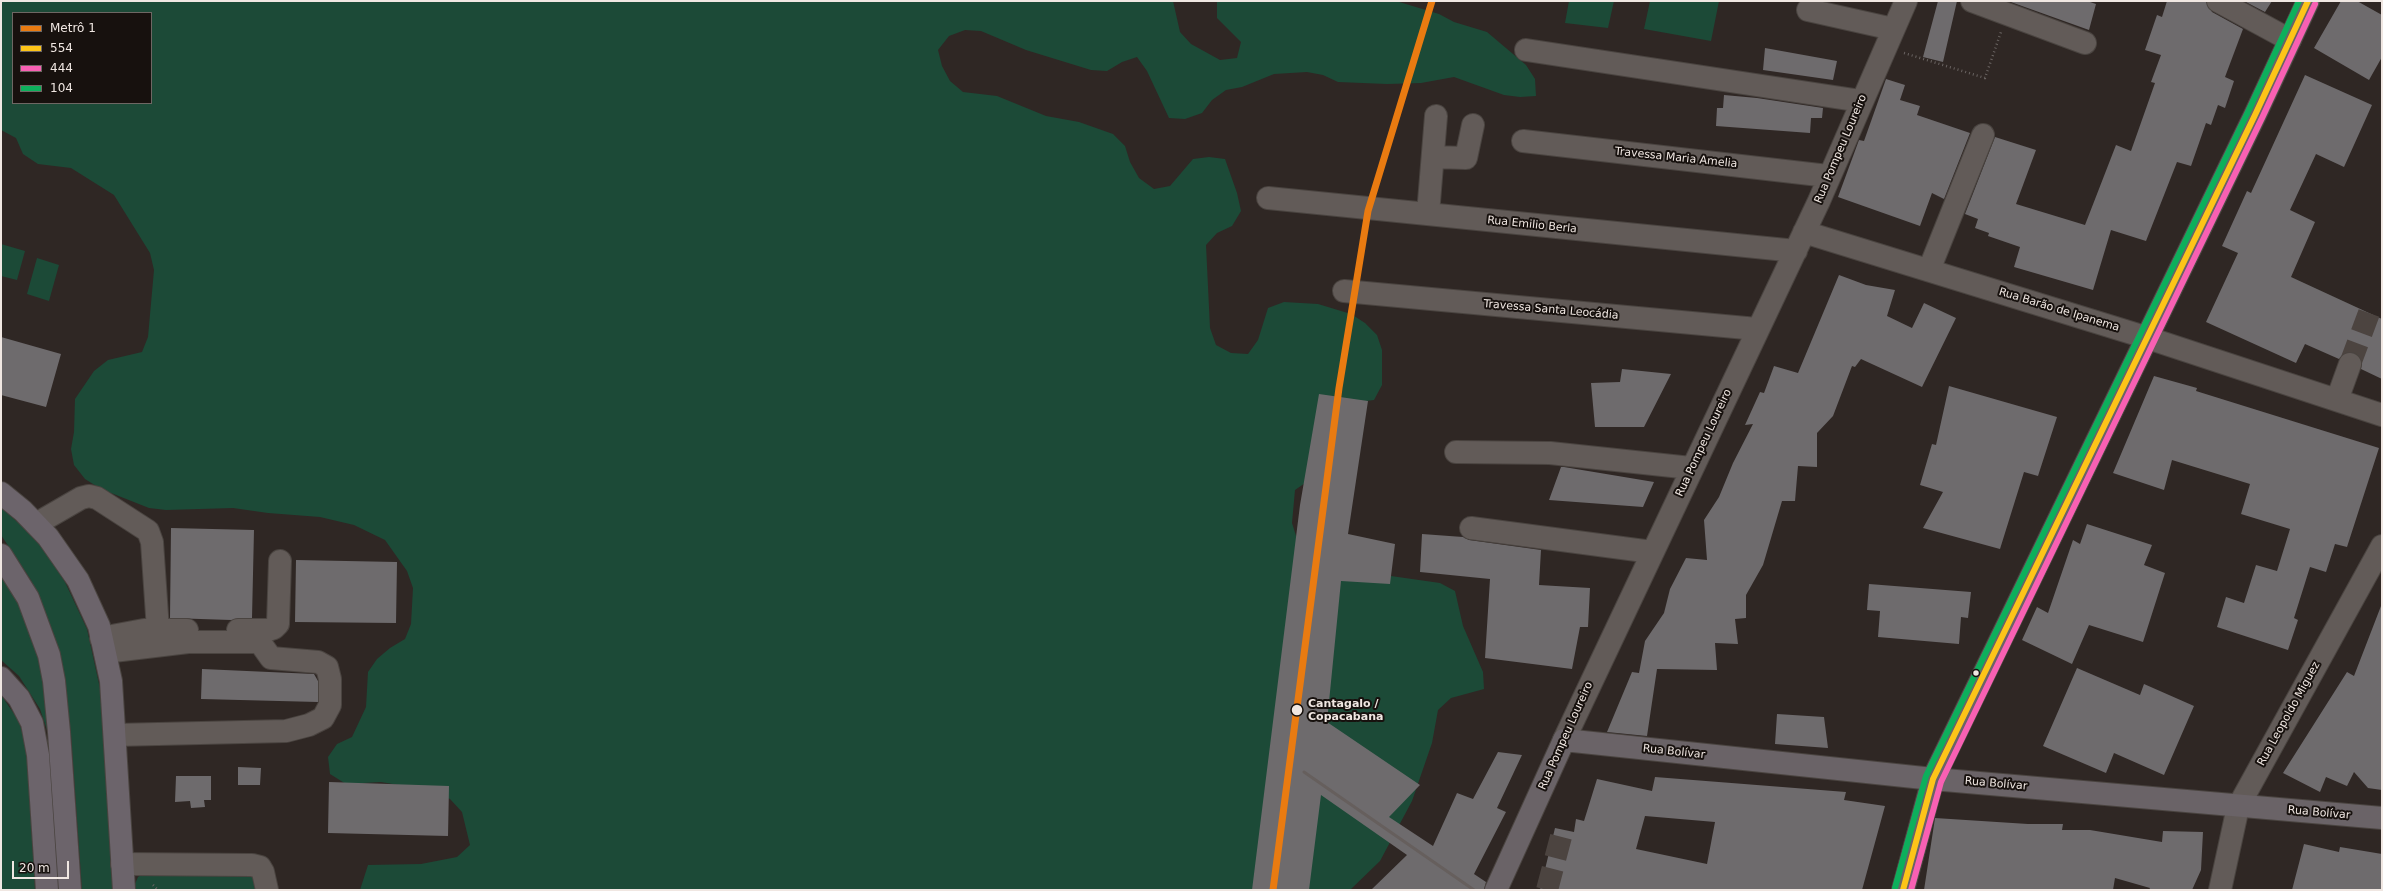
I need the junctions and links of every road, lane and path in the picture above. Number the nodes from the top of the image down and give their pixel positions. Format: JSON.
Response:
{"nodes":[{"id":1,"x":1906,"y":1,"type":"edge"},
{"id":2,"x":1972,"y":1,"type":"edge"},
{"id":3,"x":2218,"y":1,"type":"edge"},
{"id":4,"x":2308,"y":1,"type":"edge"},
{"id":5,"x":1808,"y":10,"type":"dead end"},
{"id":6,"x":2004,"y":30,"type":"dead end"},
{"id":7,"x":1889,"y":38,"type":"junction"},
{"id":8,"x":2290,"y":40,"type":"junction"},
{"id":9,"x":2085,"y":43,"type":"dead end"},
{"id":10,"x":1526,"y":50,"type":"dead end"},
{"id":11,"x":1861,"y":101,"type":"junction"},
{"id":12,"x":1436,"y":116,"type":"dead end"},
{"id":13,"x":1473,"y":125,"type":"dead end"},
{"id":14,"x":1983,"y":135,"type":"dead end"},
{"id":15,"x":1523,"y":141,"type":"dead end"},
{"id":16,"x":1432,"y":157,"type":"junction"},
{"id":17,"x":1828,"y":176,"type":"junction"},
{"id":18,"x":1268,"y":198,"type":"dead end"},
{"id":19,"x":1428,"y":214,"type":"junction"},
{"id":20,"x":1800,"y":242,"type":"junction"},
{"id":21,"x":1929,"y":270,"type":"junction"},
{"id":22,"x":1344,"y":291,"type":"dead end"},
{"id":23,"x":1758,"y":329,"type":"junction"},
{"id":24,"x":2148,"y":338,"type":"junction"},
{"id":25,"x":2350,"y":364,"type":"tunnel mouth"},
{"id":26,"x":2337,"y":400,"type":"junction"},
{"id":27,"x":2382,"y":415,"type":"edge"},
{"id":28,"x":1456,"y":452,"type":"dead end"},
{"id":29,"x":1691,"y":468,"type":"junction"},
{"id":30,"x":1,"y":493,"type":"edge"},
{"id":31,"x":36,"y":524,"type":"junction"},
{"id":32,"x":1471,"y":528,"type":"dead end"},
{"id":33,"x":2382,"y":546,"type":"edge"},
{"id":34,"x":1547,"y":549,"type":"dead end"},
{"id":35,"x":1,"y":555,"type":"edge"},
{"id":36,"x":1650,"y":555,"type":"junction"},
{"id":37,"x":280,"y":561,"type":"dead end"},
{"id":38,"x":158,"y":630,"type":"junction"},
{"id":39,"x":103,"y":645,"type":"junction"},
{"id":40,"x":1,"y":678,"type":"edge"},
{"id":41,"x":115,"y":734,"type":"junction"},
{"id":42,"x":1564,"y":740,"type":"junction"},
{"id":43,"x":1933,"y":779,"type":"junction"},
{"id":44,"x":2238,"y":806,"type":"junction"},
{"id":45,"x":2382,"y":818,"type":"edge"},
{"id":46,"x":122,"y":864,"type":"junction"},
{"id":47,"x":1500,"y":888,"type":"edge"},
{"id":48,"x":47,"y":890,"type":"edge"},
{"id":49,"x":70,"y":890,"type":"edge"},
{"id":50,"x":124,"y":890,"type":"edge"},
{"id":51,"x":267,"y":890,"type":"edge"},
{"id":52,"x":1903,"y":890,"type":"edge"},
{"id":53,"x":2220,"y":890,"type":"edge"}],
"edges":[{"from":1,"to":7,"type":"street","name":"Rua Pompeu Loureiro"},
{"from":2,"to":9,"type":"street"},
{"from":3,"to":8,"type":"street"},
{"from":4,"to":8,"type":"main road"},
{"from":5,"to":7,"type":"street"},
{"from":6,"to":7,"type":"path"},
{"from":7,"to":11,"type":"street","name":"Rua Pompeu Loureiro"},
{"from":8,"to":24,"type":"main road"},
{"from":10,"to":11,"type":"street"},
{"from":11,"to":17,"type":"street","name":"Rua Pompeu Loureiro"},
{"from":12,"to":16,"type":"street"},
{"from":13,"to":16,"type":"street"},
{"from":14,"to":21,"type":"street"},
{"from":15,"to":17,"type":"street","name":"Travessa Maria Amelia"},
{"from":16,"to":19,"type":"street"},
{"from":17,"to":20,"type":"street","name":"Rua Pompeu Loureiro"},
{"from":18,"to":19,"type":"street","name":"Rua Emilio Berla"},
{"from":19,"to":20,"type":"street","name":"Rua Emilio Berla"},
{"from":20,"to":21,"type":"street","name":"Rua Barão de Ipanema"},
{"from":20,"to":23,"type":"street","name":"Rua Pompeu Loureiro"},
{"from":21,"to":24,"type":"street","name":"Rua Barão de Ipanema"},
{"from":22,"to":23,"type":"street","name":"Travessa Santa Leocádia"},
{"from":23,"to":29,"type":"street","name":"Rua Pompeu Loureiro"},
{"from":24,"to":26,"type":"street","name":"Rua Barão de Ipanema"},
{"from":24,"to":43,"type":"main road"},
{"from":25,"to":26,"type":"street"},
{"from":26,"to":27,"type":"street","name":"Rua Barão de Ipanema"},
{"from":28,"to":29,"type":"street"},
{"from":29,"to":36,"type":"street","name":"Rua Pompeu Loureiro"},
{"from":30,"to":31,"type":"highway"},
{"from":31,"to":38,"type":"street"},
{"from":31,"to":39,"type":"highway"},
{"from":32,"to":36,"type":"street"},
{"from":33,"to":44,"type":"street","name":"Rua Leopoldo Miguez"},
{"from":34,"to":36,"type":"street"},
{"from":35,"to":49,"type":"highway"},
{"from":36,"to":42,"type":"street","name":"Rua Pompeu Loureiro"},
{"from":37,"to":38,"type":"street"},
{"from":38,"to":39,"type":"street"},
{"from":39,"to":41,"type":"highway"},
{"from":39,"to":41,"type":"street"},
{"from":40,"to":48,"type":"highway"},
{"from":41,"to":46,"type":"highway"},
{"from":42,"to":43,"type":"main road","name":"Rua Bolívar"},
{"from":42,"to":47,"type":"main road","name":"Rua Pompeu Loureiro"},
{"from":43,"to":44,"type":"main road","name":"Rua Bolívar"},
{"from":43,"to":52,"type":"main road"},
{"from":44,"to":45,"type":"main road","name":"Rua Bolívar"},
{"from":44,"to":53,"type":"street","name":"Rua Leopoldo Miguez"},
{"from":46,"to":50,"type":"highway"},
{"from":46,"to":51,"type":"street"}]}
